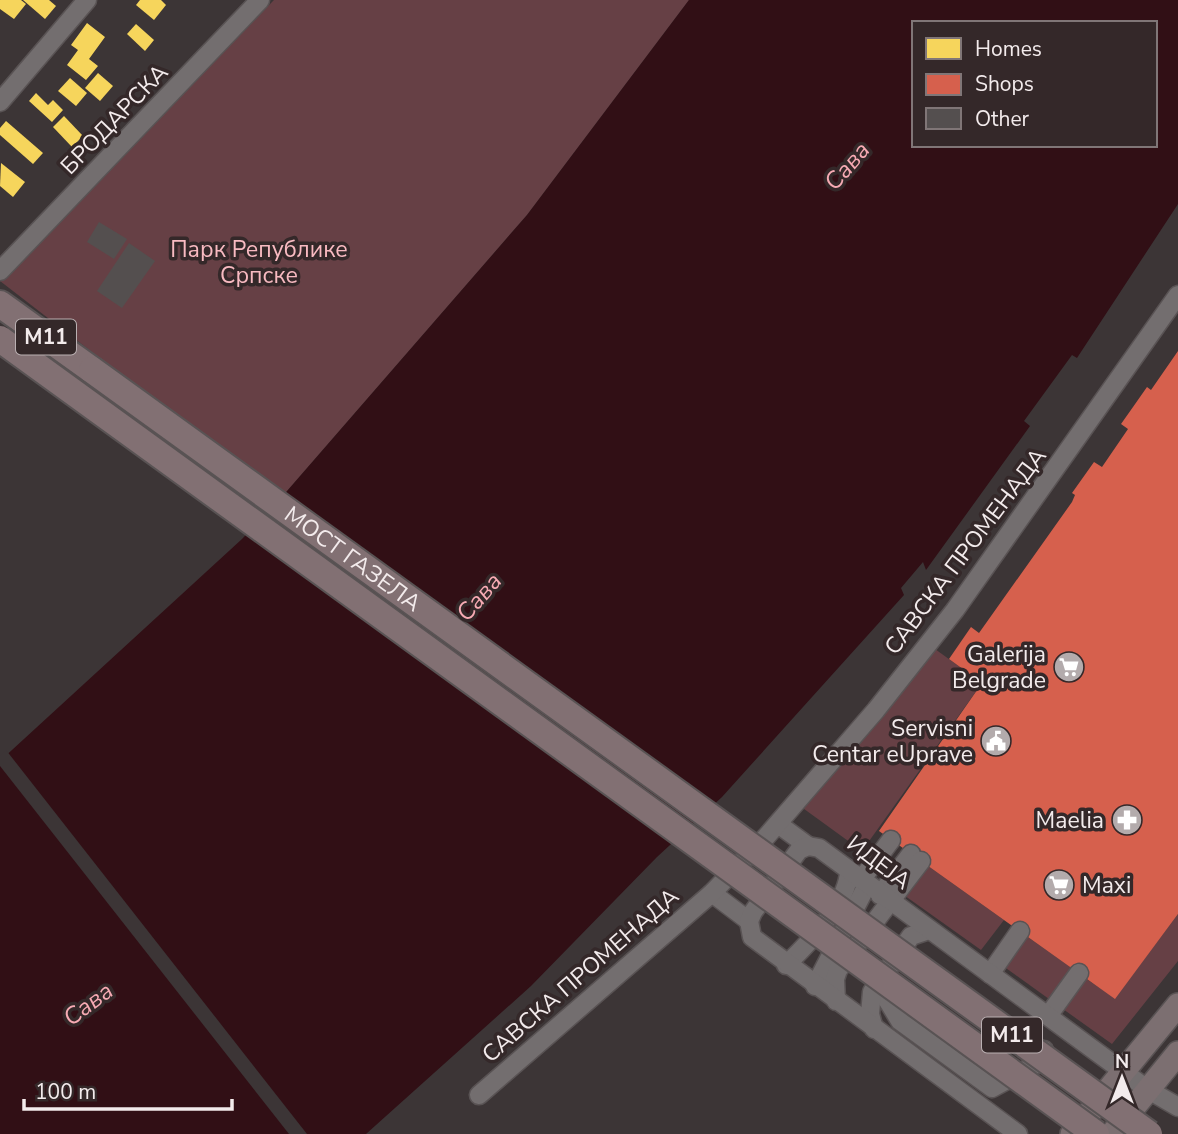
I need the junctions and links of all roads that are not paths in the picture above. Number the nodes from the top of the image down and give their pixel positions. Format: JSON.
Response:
{"nodes":[{"id":1,"x":87,"y":0,"type":"edge"},
{"id":2,"x":260,"y":0,"type":"edge"},
{"id":3,"x":0,"y":102,"type":"edge"},
{"id":4,"x":0,"y":271,"type":"edge"},
{"id":5,"x":1178,"y":295,"type":"edge"},
{"id":6,"x":0,"y":304,"type":"edge"},
{"id":7,"x":0,"y":339,"type":"edge"},
{"id":8,"x":778,"y":824,"type":"junction"},
{"id":9,"x":808,"y":846,"type":"junction"},
{"id":10,"x":870,"y":887,"type":"junction"},
{"id":11,"x":712,"y":892,"type":"junction"},
{"id":12,"x":749,"y":921,"type":"junction"},
{"id":13,"x":1015,"y":928,"type":"dead end"},
{"id":14,"x":929,"y":930,"type":"junction"},
{"id":15,"x":901,"y":949,"type":"junction"},
{"id":16,"x":786,"y":965,"type":"junction"},
{"id":17,"x":985,"y":970,"type":"junction"},
{"id":18,"x":1079,"y":973,"type":"dead end"},
{"id":19,"x":877,"y":983,"type":"junction"},
{"id":20,"x":815,"y":986,"type":"junction"},
{"id":21,"x":836,"y":1001,"type":"junction"},
{"id":22,"x":1178,"y":1005,"type":"edge"},
{"id":23,"x":1048,"y":1016,"type":"junction"},
{"id":24,"x":874,"y":1029,"type":"junction"},
{"id":25,"x":1044,"y":1050,"type":"junction"},
{"id":26,"x":1178,"y":1053,"type":"edge"},
{"id":27,"x":1122,"y":1071,"type":"junction"},
{"id":28,"x":1147,"y":1089,"type":"junction"},
{"id":29,"x":1103,"y":1094,"type":"junction"},
{"id":30,"x":479,"y":1095,"type":"dead end"},
{"id":31,"x":1178,"y":1107,"type":"edge"},
{"id":32,"x":1128,"y":1113,"type":"junction"},
{"id":33,"x":1018,"y":1134,"type":"edge"},
{"id":34,"x":1072,"y":1134,"type":"edge"},
{"id":35,"x":1096,"y":1134,"type":"edge"},
{"id":36,"x":1112,"y":1134,"type":"edge"},
{"id":37,"x":1149,"y":1134,"type":"edge"}],
"edges":[{"from":1,"to":3,"type":"street"},
{"from":2,"to":4,"type":"street","name":"БРОДАРСКА"},
{"from":5,"to":8,"type":"street","name":"САВСКА ПРОМЕНАДА"},
{"from":6,"to":37,"type":"highway","name":"МОСТ ГАЗЕЛА","number":"M11","bridge":true},
{"from":7,"to":35,"type":"highway","name":"МОСТ ГАЗЕЛА","number":"M11","bridge":true},
{"from":8,"to":9,"type":"street"},
{"from":8,"to":11,"type":"street","name":"САВСКА ПРОМЕНАДА"},
{"from":9,"to":10,"type":"street","name":"ИДЕЈА"},
{"from":9,"to":12,"type":"street","name":"ИДЕЈА"},
{"from":10,"to":10,"type":"street"},
{"from":10,"to":14,"type":"street","name":"ИДЕЈА"},
{"from":10,"to":16,"type":"street"},
{"from":10,"to":20,"type":"street"},
{"from":10,"to":21,"type":"street"},
{"from":11,"to":12,"type":"street","name":"САВСКА ПРОМЕНАДА"},
{"from":11,"to":30,"type":"street","name":"САВСКА ПРОМЕНАДА"},
{"from":12,"to":16,"type":"street"},
{"from":13,"to":17,"type":"street"},
{"from":14,"to":15,"type":"street"},
{"from":14,"to":17,"type":"street","name":"ИДЕЈА"},
{"from":15,"to":19,"type":"street"},
{"from":15,"to":25,"type":"street"},
{"from":16,"to":20,"type":"street"},
{"from":17,"to":23,"type":"street","name":"ИДЕЈА"},
{"from":18,"to":23,"type":"street"},
{"from":19,"to":24,"type":"street"},
{"from":19,"to":25,"type":"street"},
{"from":20,"to":21,"type":"street"},
{"from":21,"to":24,"type":"street"},
{"from":22,"to":27,"type":"main road"},
{"from":23,"to":27,"type":"street","name":"ИДЕЈА"},
{"from":24,"to":33,"type":"street"},
{"from":25,"to":29,"type":"street"},
{"from":26,"to":28,"type":"main road"},
{"from":27,"to":28,"type":"street","name":"ИДЕЈА"},
{"from":27,"to":29,"type":"main road"},
{"from":28,"to":31,"type":"street","name":"ИДЕЈА"},
{"from":28,"to":32,"type":"main road"},
{"from":29,"to":32,"type":"street"},
{"from":29,"to":34,"type":"main road"},
{"from":32,"to":36,"type":"main road"}]}
